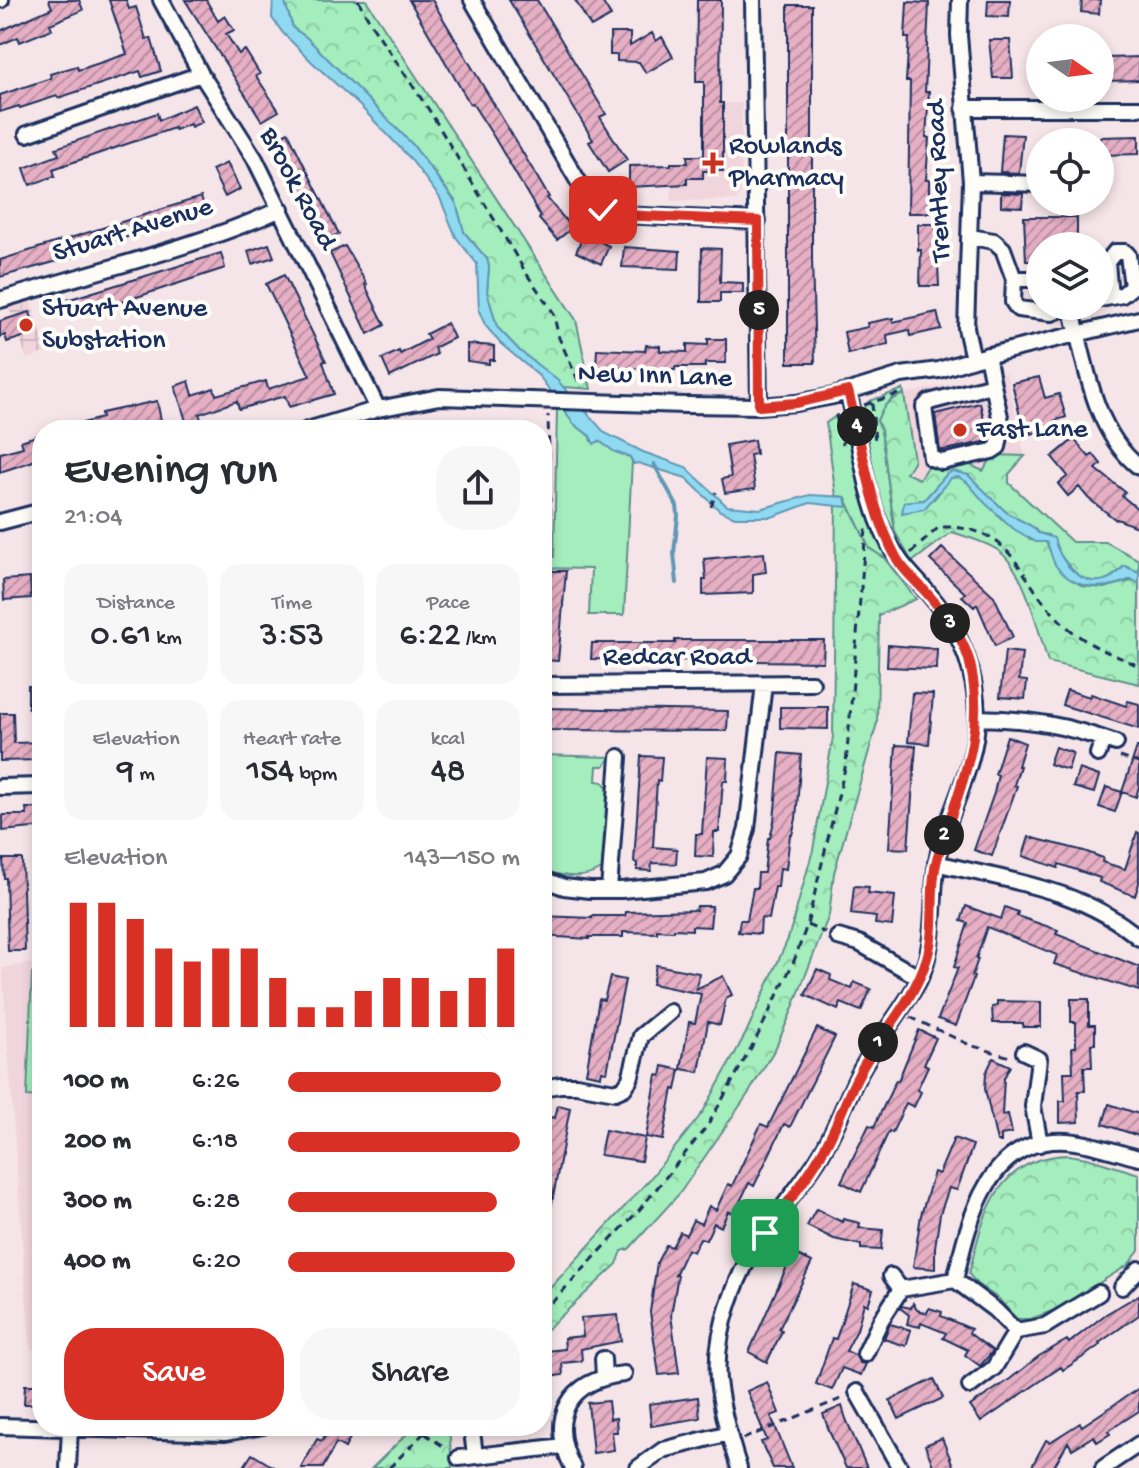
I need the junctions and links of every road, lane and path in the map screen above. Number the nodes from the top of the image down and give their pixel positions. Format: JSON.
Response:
{"nodes":[{"id":1,"x":161,"y":0,"type":"edge"},
{"id":2,"x":358,"y":0,"type":"edge"},
{"id":3,"x":472,"y":0,"type":"edge"},
{"id":4,"x":753,"y":0,"type":"edge"},
{"id":5,"x":960,"y":0,"type":"edge"},
{"id":6,"x":201,"y":74,"type":"junction"},
{"id":7,"x":964,"y":108,"type":"junction"},
{"id":8,"x":1139,"y":108,"type":"edge"},
{"id":9,"x":27,"y":134,"type":"dead end"},
{"id":10,"x":971,"y":182,"type":"junction"},
{"id":11,"x":1026,"y":184,"type":"edge"},
{"id":12,"x":281,"y":209,"type":"junction"},
{"id":13,"x":758,"y":221,"type":"junction"},
{"id":14,"x":970,"y":237,"type":"junction"},
{"id":15,"x":1014,"y":279,"type":"junction"},
{"id":16,"x":1026,"y":279,"type":"edge"},
{"id":17,"x":0,"y":300,"type":"edge"},
{"id":18,"x":1026,"y":310,"type":"edge"},
{"id":19,"x":1139,"y":319,"type":"edge"},
{"id":20,"x":1074,"y":320,"type":"edge"},
{"id":21,"x":1078,"y":334,"type":"junction"},
{"id":22,"x":980,"y":357,"type":"junction"},
{"id":23,"x":993,"y":385,"type":"junction"},
{"id":24,"x":848,"y":391,"type":"junction"},
{"id":25,"x":904,"y":392,"type":"dead end"},
{"id":26,"x":550,"y":399,"type":"junction"},
{"id":27,"x":582,"y":401,"type":"junction"},
{"id":28,"x":759,"y":406,"type":"junction"},
{"id":29,"x":378,"y":409,"type":"junction"},
{"id":30,"x":853,"y":409,"type":"junction"},
{"id":31,"x":341,"y":420,"type":"edge"},
{"id":32,"x":550,"y":420,"type":"edge"},
{"id":33,"x":1139,"y":467,"type":"edge"},
{"id":34,"x":716,"y":492,"type":"dead end"},
{"id":35,"x":711,"y":507,"type":"dead end"},
{"id":36,"x":32,"y":514,"type":"edge"},
{"id":37,"x":0,"y":522,"type":"edge"},
{"id":38,"x":866,"y":532,"type":"dead end"},
{"id":39,"x":900,"y":564,"type":"junction"},
{"id":40,"x":1139,"y":666,"type":"edge"},
{"id":41,"x":812,"y":683,"type":"dead end"},
{"id":42,"x":764,"y":684,"type":"junction"},
{"id":43,"x":552,"y":685,"type":"edge"},
{"id":44,"x":977,"y":718,"type":"junction"},
{"id":45,"x":1098,"y":754,"type":"dead end"},
{"id":46,"x":615,"y":766,"type":"dead end"},
{"id":47,"x":32,"y":786,"type":"edge"},
{"id":48,"x":0,"y":787,"type":"edge"},
{"id":49,"x":936,"y":863,"type":"junction"},
{"id":50,"x":552,"y":883,"type":"edge"},
{"id":51,"x":609,"y":890,"type":"junction"},
{"id":52,"x":807,"y":925,"type":"junction"},
{"id":53,"x":1137,"y":931,"type":"edge"},
{"id":54,"x":838,"y":937,"type":"joint"},
{"id":55,"x":920,"y":978,"type":"junction"},
{"id":56,"x":670,"y":1012,"type":"dead end"},
{"id":57,"x":899,"y":1012,"type":"junction"},
{"id":58,"x":1024,"y":1052,"type":"dead end"},
{"id":59,"x":1046,"y":1054,"type":"junction"},
{"id":60,"x":552,"y":1087,"type":"edge"},
{"id":61,"x":1040,"y":1144,"type":"junction"},
{"id":62,"x":1139,"y":1158,"type":"edge"},
{"id":63,"x":1139,"y":1269,"type":"edge"},
{"id":64,"x":891,"y":1276,"type":"dead end"},
{"id":65,"x":955,"y":1280,"type":"junction"},
{"id":66,"x":1122,"y":1287,"type":"dead end"},
{"id":67,"x":1099,"y":1293,"type":"dead end"},
{"id":68,"x":898,"y":1295,"type":"junction"},
{"id":69,"x":552,"y":1302,"type":"edge"},
{"id":70,"x":1016,"y":1331,"type":"junction"},
{"id":71,"x":865,"y":1354,"type":"dead end"},
{"id":72,"x":603,"y":1359,"type":"dead end"},
{"id":73,"x":624,"y":1374,"type":"dead end"},
{"id":74,"x":604,"y":1376,"type":"junction"},
{"id":75,"x":970,"y":1386,"type":"dead end"},
{"id":76,"x":857,"y":1392,"type":"joint"},
{"id":77,"x":0,"y":1426,"type":"edge"},
{"id":78,"x":32,"y":1426,"type":"edge"},
{"id":79,"x":70,"y":1436,"type":"edge"},
{"id":80,"x":421,"y":1436,"type":"edge"},
{"id":81,"x":428,"y":1436,"type":"edge"},
{"id":82,"x":730,"y":1438,"type":"junction"},
{"id":83,"x":473,"y":1439,"type":"dead end"},
{"id":84,"x":1139,"y":1444,"type":"edge"},
{"id":85,"x":564,"y":1446,"type":"junction"},
{"id":86,"x":475,"y":1456,"type":"junction"},
{"id":87,"x":459,"y":1458,"type":"joint"},
{"id":88,"x":68,"y":1468,"type":"edge"},
{"id":89,"x":389,"y":1468,"type":"edge"},
{"id":90,"x":573,"y":1468,"type":"edge"},
{"id":91,"x":638,"y":1468,"type":"edge"},
{"id":92,"x":739,"y":1468,"type":"edge"},
{"id":93,"x":900,"y":1468,"type":"edge"},
{"id":94,"x":1103,"y":1468,"type":"edge"}],
"edges":[{"from":1,"to":6,"type":"street","name":"Brook Road"},
{"from":2,"to":27,"type":"path"},
{"from":3,"to":13,"type":"street"},
{"from":4,"to":13,"type":"street"},
{"from":5,"to":7,"type":"street","name":"Trentley Road"},
{"from":6,"to":9,"type":"street"},
{"from":6,"to":12,"type":"street","name":"Brook Road"},
{"from":7,"to":8,"type":"street"},
{"from":7,"to":10,"type":"street","name":"Trentley Road"},
{"from":10,"to":11,"type":"street"},
{"from":10,"to":14,"type":"street","name":"Trentley Road"},
{"from":12,"to":17,"type":"street","name":"Stuart Avenue"},
{"from":12,"to":29,"type":"street","name":"Brook Road"},
{"from":13,"to":28,"type":"street"},
{"from":14,"to":15,"type":"street"},
{"from":14,"to":22,"type":"street","name":"Trentley Road"},
{"from":15,"to":16,"type":"street"},
{"from":15,"to":18,"type":"street"},
{"from":19,"to":21,"type":"street","name":"New Inn Lane"},
{"from":20,"to":21,"type":"street"},
{"from":21,"to":22,"type":"street","name":"New Inn Lane"},
{"from":21,"to":33,"type":"street"},
{"from":22,"to":23,"type":"street","name":"Trentley Road"},
{"from":22,"to":24,"type":"street","name":"New Inn Lane"},
{"from":23,"to":23,"type":"street","name":"Trentley Road"},
{"from":24,"to":28,"type":"street","name":"New Inn Lane"},
{"from":24,"to":30,"type":"street"},
{"from":25,"to":30,"type":"path"},
{"from":26,"to":27,"type":"street","name":"New Inn Lane"},
{"from":26,"to":29,"type":"street","name":"New Inn Lane"},
{"from":26,"to":32,"type":"path"},
{"from":27,"to":28,"type":"street","name":"New Inn Lane"},
{"from":29,"to":31,"type":"street","name":"New Inn Lane"},
{"from":30,"to":39,"type":"street"},
{"from":34,"to":35,"type":"path"},
{"from":36,"to":37,"type":"street"},
{"from":38,"to":52,"type":"path"},
{"from":39,"to":40,"type":"path"},
{"from":39,"to":44,"type":"street"},
{"from":41,"to":42,"type":"street","name":"Redcar Road"},
{"from":42,"to":43,"type":"street","name":"Redcar Road"},
{"from":42,"to":51,"type":"street"},
{"from":44,"to":45,"type":"street"},
{"from":44,"to":49,"type":"street"},
{"from":46,"to":51,"type":"street"},
{"from":47,"to":48,"type":"street"},
{"from":49,"to":53,"type":"street"},
{"from":49,"to":55,"type":"street"},
{"from":50,"to":51,"type":"street"},
{"from":52,"to":54,"type":"path"},
{"from":52,"to":69,"type":"path"},
{"from":54,"to":55,"type":"street"},
{"from":55,"to":57,"type":"street"},
{"from":56,"to":60,"type":"street"},
{"from":57,"to":59,"type":"path"},
{"from":57,"to":82,"type":"street"},
{"from":58,"to":59,"type":"street"},
{"from":59,"to":61,"type":"street"},
{"from":61,"to":62,"type":"street"},
{"from":61,"to":65,"type":"street"},
{"from":63,"to":66,"type":"street"},
{"from":64,"to":68,"type":"street"},
{"from":65,"to":68,"type":"street"},
{"from":65,"to":70,"type":"street"},
{"from":67,"to":70,"type":"street"},
{"from":68,"to":71,"type":"street"},
{"from":70,"to":75,"type":"street"},
{"from":72,"to":74,"type":"street"},
{"from":73,"to":74,"type":"street"},
{"from":74,"to":85,"type":"street"},
{"from":76,"to":82,"type":"path"},
{"from":76,"to":93,"type":"street"},
{"from":77,"to":78,"type":"street"},
{"from":79,"to":88,"type":"street"},
{"from":80,"to":89,"type":"path"},
{"from":81,"to":87,"type":"path"},
{"from":82,"to":91,"type":"street"},
{"from":82,"to":92,"type":"street"},
{"from":83,"to":86,"type":"street"},
{"from":84,"to":94,"type":"street"},
{"from":85,"to":86,"type":"street"},
{"from":85,"to":90,"type":"street"},
{"from":86,"to":87,"type":"street"}]}
